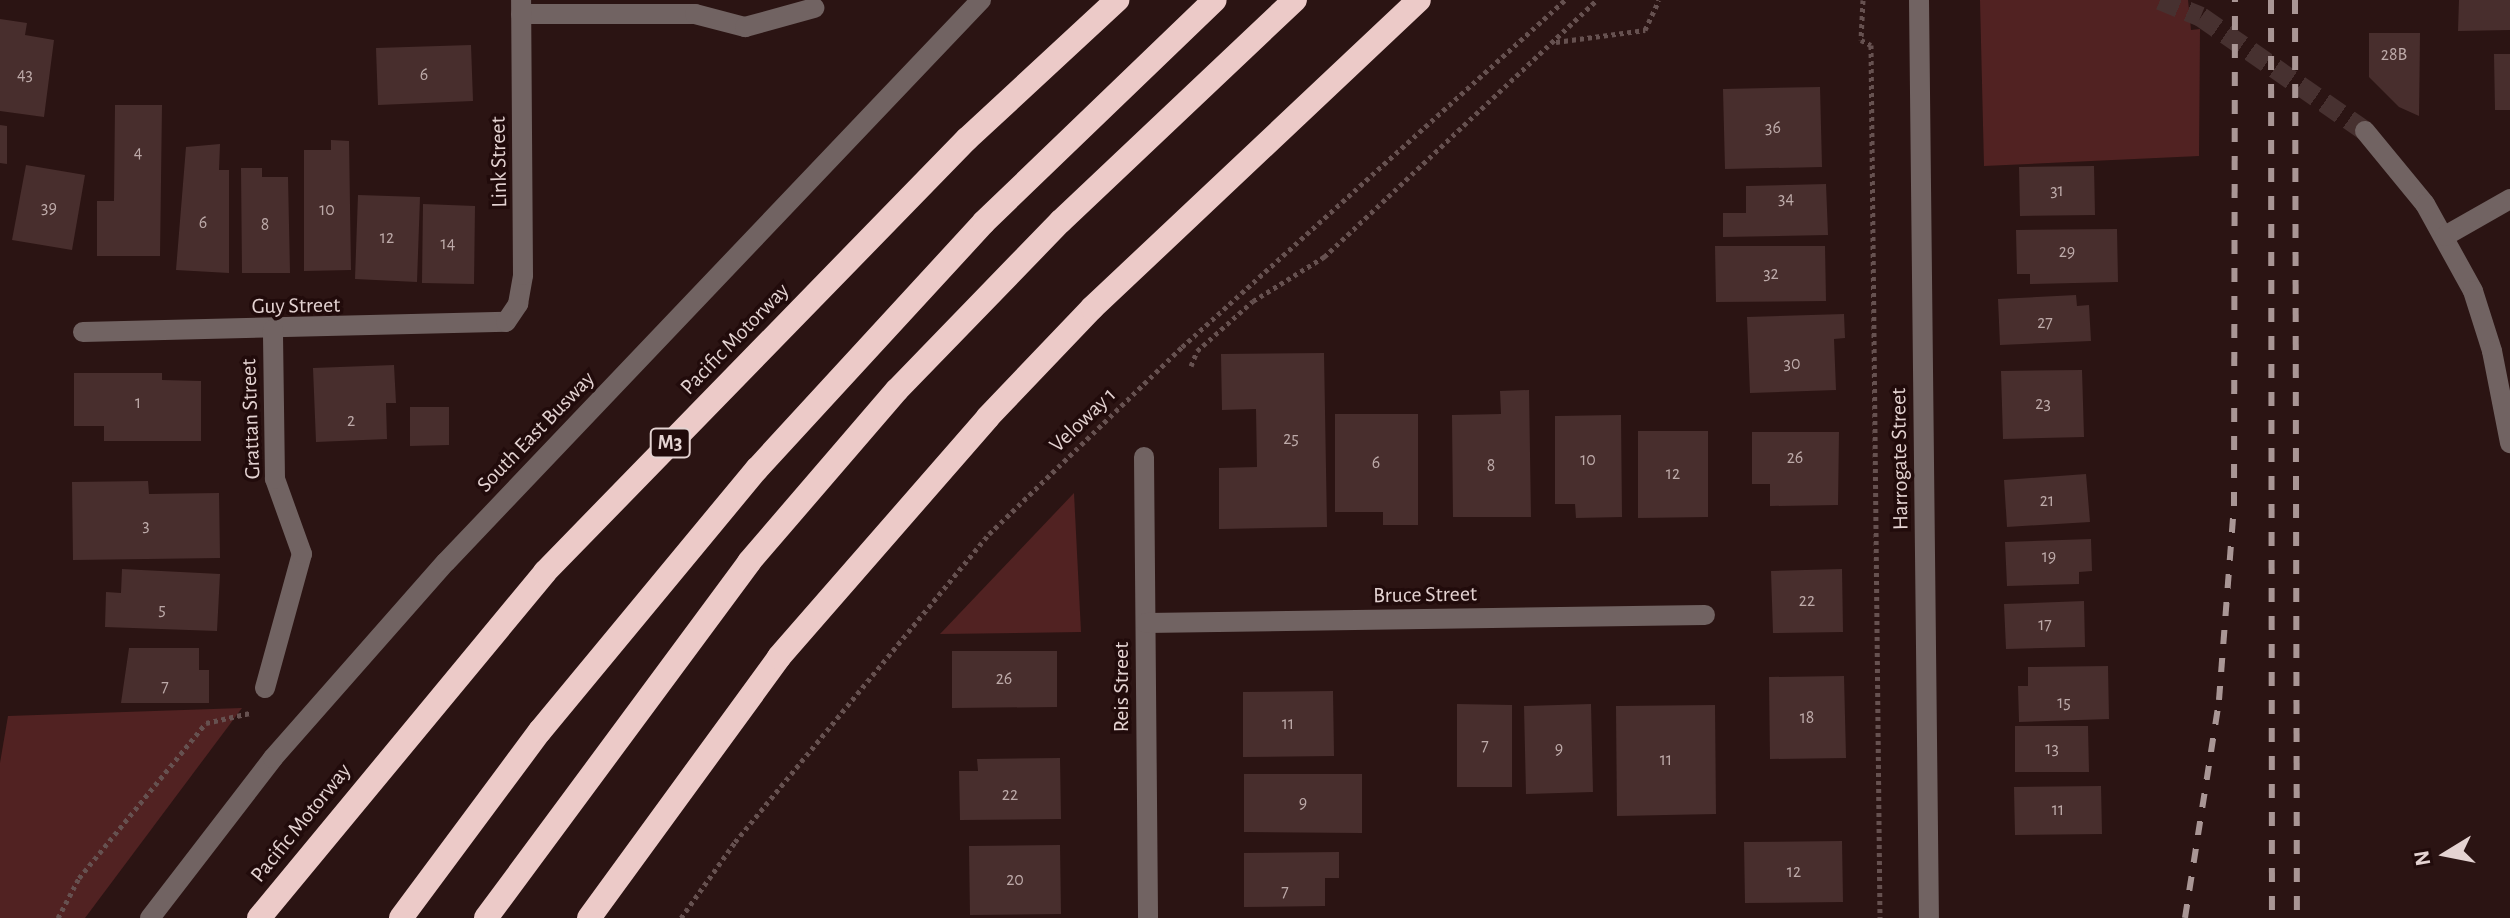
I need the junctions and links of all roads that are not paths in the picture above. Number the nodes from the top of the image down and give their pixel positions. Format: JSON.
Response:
{"nodes":[{"id":1,"x":981,"y":0,"type":"edge"},
{"id":2,"x":1117,"y":0,"type":"edge"},
{"id":3,"x":1215,"y":0,"type":"edge"},
{"id":4,"x":1295,"y":0,"type":"edge"},
{"id":5,"x":1419,"y":0,"type":"edge"},
{"id":6,"x":1919,"y":0,"type":"edge"},
{"id":7,"x":521,"y":7,"type":"edge"},
{"id":8,"x":814,"y":8,"type":"dead end"},
{"id":9,"x":2365,"y":131,"type":"tunnel mouth"},
{"id":10,"x":2510,"y":199,"type":"edge"},
{"id":11,"x":2445,"y":236,"type":"junction"},
{"id":12,"x":507,"y":321,"type":"joint"},
{"id":13,"x":273,"y":330,"type":"junction"},
{"id":14,"x":83,"y":332,"type":"dead end"},
{"id":15,"x":2510,"y":443,"type":"edge"},
{"id":16,"x":1144,"y":457,"type":"dead end"},
{"id":17,"x":1705,"y":615,"type":"dead end"},
{"id":18,"x":1146,"y":623,"type":"junction"},
{"id":19,"x":265,"y":688,"type":"road end"},
{"id":20,"x":150,"y":918,"type":"edge"},
{"id":21,"x":259,"y":918,"type":"edge"},
{"id":22,"x":401,"y":918,"type":"edge"},
{"id":23,"x":486,"y":918,"type":"edge"},
{"id":24,"x":589,"y":918,"type":"edge"},
{"id":25,"x":1148,"y":918,"type":"edge"},
{"id":26,"x":1929,"y":918,"type":"edge"}],
"edges":[{"from":1,"to":20,"type":"street","name":"South East Busway"},
{"from":2,"to":21,"type":"highway","name":"Pacific Motorway","number":"M3"},
{"from":3,"to":22,"type":"highway"},
{"from":4,"to":23,"type":"highway"},
{"from":5,"to":24,"type":"highway"},
{"from":6,"to":26,"type":"street","name":"Harrogate Street"},
{"from":7,"to":8,"type":"street"},
{"from":7,"to":12,"type":"street","name":"Link Street"},
{"from":9,"to":11,"type":"street"},
{"from":10,"to":11,"type":"street"},
{"from":11,"to":15,"type":"street"},
{"from":12,"to":13,"type":"street","name":"Guy Street"},
{"from":13,"to":14,"type":"street","name":"Guy Street"},
{"from":13,"to":19,"type":"street","name":"Grattan Street"},
{"from":16,"to":18,"type":"street","name":"Reis Street"},
{"from":17,"to":18,"type":"street","name":"Bruce Street"},
{"from":18,"to":25,"type":"street","name":"Reis Street"}]}
